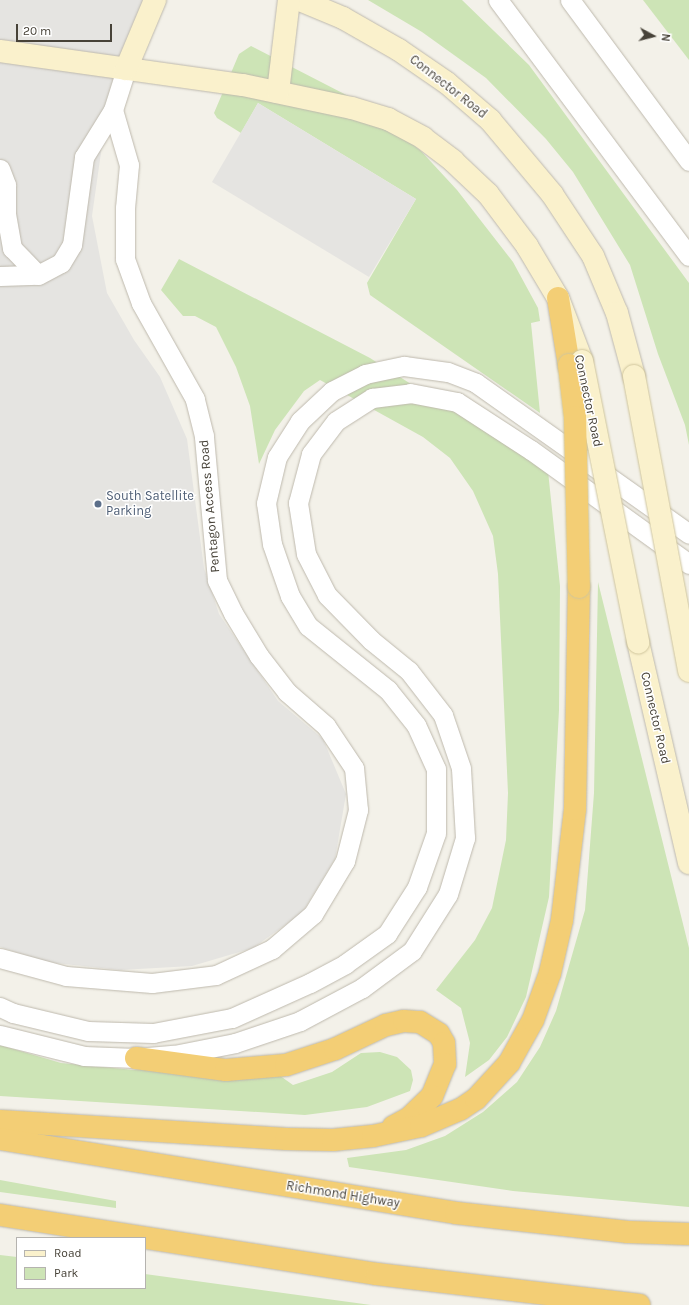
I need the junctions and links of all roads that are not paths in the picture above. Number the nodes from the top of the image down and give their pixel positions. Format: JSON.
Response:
{"nodes":[{"id":1,"x":155,"y":0,"type":"edge"},
{"id":2,"x":289,"y":0,"type":"edge"},
{"id":3,"x":300,"y":0,"type":"edge"},
{"id":4,"x":498,"y":0,"type":"edge"},
{"id":5,"x":570,"y":0,"type":"edge"},
{"id":6,"x":0,"y":51,"type":"edge"},
{"id":7,"x":126,"y":69,"type":"junction"},
{"id":8,"x":278,"y":92,"type":"junction"},
{"id":9,"x":113,"y":110,"type":"junction"},
{"id":10,"x":689,"y":161,"type":"edge"},
{"id":11,"x":0,"y":169,"type":"edge"},
{"id":12,"x":689,"y":256,"type":"edge"},
{"id":13,"x":38,"y":275,"type":"junction"},
{"id":14,"x":0,"y":276,"type":"edge"},
{"id":15,"x":558,"y":298,"type":"joint"},
{"id":16,"x":576,"y":363,"type":"junction"},
{"id":17,"x":689,"y":534,"type":"edge"},
{"id":18,"x":689,"y":564,"type":"edge"},
{"id":19,"x":689,"y":671,"type":"edge"},
{"id":20,"x":689,"y":862,"type":"edge"},
{"id":21,"x":0,"y":958,"type":"edge"},
{"id":22,"x":0,"y":1007,"type":"edge"},
{"id":23,"x":0,"y":1035,"type":"edge"},
{"id":24,"x":136,"y":1058,"type":"junction"},
{"id":25,"x":0,"y":1121,"type":"edge"},
{"id":26,"x":373,"y":1136,"type":"junction"},
{"id":27,"x":0,"y":1139,"type":"edge"},
{"id":28,"x":0,"y":1215,"type":"edge"},
{"id":29,"x":689,"y":1234,"type":"edge"},
{"id":30,"x":141,"y":1237,"type":"edge"},
{"id":31,"x":146,"y":1238,"type":"edge"},
{"id":32,"x":640,"y":1305,"type":"edge"}],
"edges":[{"from":1,"to":7,"type":"street"},
{"from":2,"to":8,"type":"street"},
{"from":3,"to":19,"type":"street","name":"Connector Road","bridge":true},
{"from":4,"to":12,"type":"lane"},
{"from":5,"to":10,"type":"lane"},
{"from":6,"to":7,"type":"street"},
{"from":7,"to":8,"type":"street"},
{"from":7,"to":9,"type":"lane"},
{"from":8,"to":15,"type":"street"},
{"from":9,"to":13,"type":"lane"},
{"from":9,"to":21,"type":"lane","name":"Pentagon Access Road"},
{"from":11,"to":13,"type":"lane"},
{"from":13,"to":14,"type":"lane"},
{"from":15,"to":16,"type":"highway"},
{"from":16,"to":20,"type":"street","name":"Connector Road","bridge":true},
{"from":16,"to":26,"type":"highway","bridge":true},
{"from":17,"to":22,"type":"lane"},
{"from":18,"to":24,"type":"lane"},
{"from":23,"to":24,"type":"lane"},
{"from":24,"to":26,"type":"highway"},
{"from":25,"to":26,"type":"highway"},
{"from":27,"to":29,"type":"highway","name":"Richmond Highway"},
{"from":28,"to":30,"type":"highway"},
{"from":31,"to":32,"type":"highway"}]}
